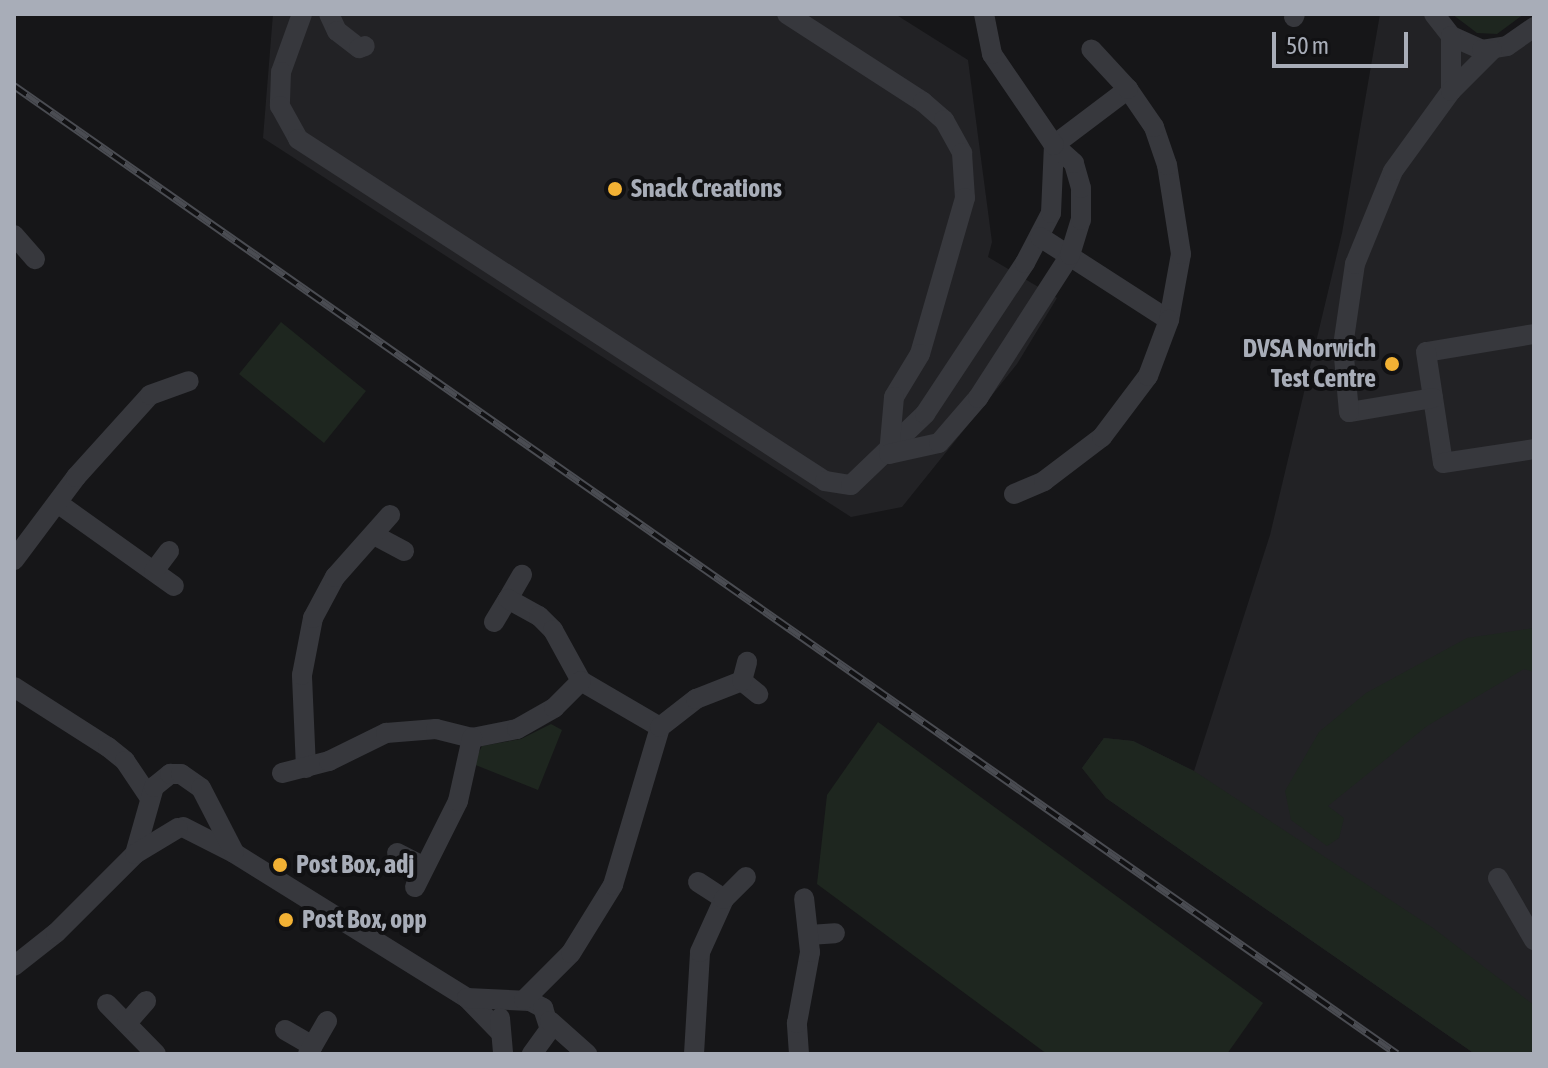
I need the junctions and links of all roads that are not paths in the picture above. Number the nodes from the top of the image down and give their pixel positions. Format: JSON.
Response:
{"nodes":[{"id":1,"x":302,"y":14,"type":"edge"},
{"id":2,"x":329,"y":14,"type":"edge"},
{"id":3,"x":787,"y":14,"type":"edge"},
{"id":4,"x":984,"y":14,"type":"edge"},
{"id":5,"x":1432,"y":16,"type":"edge"},
{"id":6,"x":1529,"y":35,"type":"edge"},
{"id":7,"x":1451,"y":36,"type":"junction"},
{"id":8,"x":365,"y":46,"type":"dead end"},
{"id":9,"x":1091,"y":49,"type":"dead end"},
{"id":10,"x":1492,"y":50,"type":"junction"},
{"id":11,"x":1128,"y":89,"type":"junction"},
{"id":12,"x":1451,"y":91,"type":"junction"},
{"id":13,"x":1054,"y":145,"type":"junction"},
{"id":14,"x":14,"y":235,"type":"edge"},
{"id":15,"x":1040,"y":237,"type":"junction"},
{"id":16,"x":1070,"y":255,"type":"junction"},
{"id":17,"x":35,"y":259,"type":"dead end"},
{"id":18,"x":1169,"y":320,"type":"junction"},
{"id":19,"x":1534,"y":334,"type":"edge"},
{"id":20,"x":189,"y":381,"type":"dead end"},
{"id":21,"x":1433,"y":398,"type":"junction"},
{"id":22,"x":1534,"y":449,"type":"edge"},
{"id":23,"x":889,"y":454,"type":"junction"},
{"id":24,"x":1014,"y":494,"type":"dead end"},
{"id":25,"x":59,"y":504,"type":"junction"},
{"id":26,"x":390,"y":515,"type":"dead end"},
{"id":27,"x":374,"y":535,"type":"junction"},
{"id":28,"x":169,"y":551,"type":"dead end"},
{"id":29,"x":404,"y":551,"type":"dead end"},
{"id":30,"x":14,"y":560,"type":"edge"},
{"id":31,"x":154,"y":571,"type":"junction"},
{"id":32,"x":522,"y":575,"type":"dead end"},
{"id":33,"x":174,"y":586,"type":"dead end"},
{"id":34,"x":508,"y":599,"type":"junction"},
{"id":35,"x":494,"y":622,"type":"dead end"},
{"id":36,"x":581,"y":681,"type":"junction"},
{"id":37,"x":758,"y":694,"type":"dead end"},
{"id":38,"x":17,"y":696,"type":"edge"},
{"id":39,"x":660,"y":727,"type":"junction"},
{"id":40,"x":472,"y":738,"type":"junction"},
{"id":41,"x":125,"y":761,"type":"junction"},
{"id":42,"x":306,"y":768,"type":"junction"},
{"id":43,"x":282,"y":773,"type":"dead end"},
{"id":44,"x":170,"y":774,"type":"junction"},
{"id":45,"x":204,"y":801,"type":"junction"},
{"id":46,"x":151,"y":802,"type":"junction"},
{"id":47,"x":180,"y":827,"type":"junction"},
{"id":48,"x":234,"y":853,"type":"junction"},
{"id":49,"x":397,"y":853,"type":"dead end"},
{"id":50,"x":135,"y":854,"type":"junction"},
{"id":51,"x":423,"y":866,"type":"junction"},
{"id":52,"x":746,"y":877,"type":"dead end"},
{"id":53,"x":1498,"y":878,"type":"dead end"},
{"id":54,"x":698,"y":882,"type":"dead end"},
{"id":55,"x":415,"y":887,"type":"dead end"},
{"id":56,"x":724,"y":899,"type":"junction"},
{"id":57,"x":805,"y":906,"type":"dead end"},
{"id":58,"x":835,"y":933,"type":"dead end"},
{"id":59,"x":809,"y":935,"type":"junction"},
{"id":60,"x":1534,"y":940,"type":"edge"},
{"id":61,"x":14,"y":966,"type":"edge"},
{"id":62,"x":551,"y":978,"type":"junction"},
{"id":63,"x":467,"y":998,"type":"junction"},
{"id":64,"x":146,"y":1001,"type":"dead end"},
{"id":65,"x":520,"y":1001,"type":"junction"},
{"id":66,"x":107,"y":1004,"type":"dead end"},
{"id":67,"x":548,"y":1017,"type":"junction"},
{"id":68,"x":327,"y":1021,"type":"dead end"},
{"id":69,"x":127,"y":1023,"type":"junction"},
{"id":70,"x":285,"y":1030,"type":"dead end"},
{"id":71,"x":501,"y":1041,"type":"edge"},
{"id":72,"x":310,"y":1050,"type":"edge"},
{"id":73,"x":536,"y":1050,"type":"edge"},
{"id":74,"x":156,"y":1054,"type":"edge"},
{"id":75,"x":568,"y":1054,"type":"edge"},
{"id":76,"x":587,"y":1054,"type":"edge"},
{"id":77,"x":694,"y":1054,"type":"edge"},
{"id":78,"x":799,"y":1054,"type":"edge"}],
"edges":[{"from":1,"to":23,"type":"street"},
{"from":2,"to":8,"type":"street"},
{"from":3,"to":23,"type":"street"},
{"from":4,"to":13,"type":"street"},
{"from":5,"to":7,"type":"street"},
{"from":6,"to":10,"type":"street"},
{"from":7,"to":10,"type":"street"},
{"from":7,"to":12,"type":"street"},
{"from":9,"to":11,"type":"street"},
{"from":10,"to":12,"type":"street"},
{"from":11,"to":13,"type":"street"},
{"from":11,"to":18,"type":"street"},
{"from":12,"to":21,"type":"street"},
{"from":13,"to":15,"type":"street"},
{"from":13,"to":16,"type":"street"},
{"from":14,"to":17,"type":"street"},
{"from":15,"to":16,"type":"street"},
{"from":15,"to":23,"type":"street"},
{"from":16,"to":18,"type":"street"},
{"from":16,"to":23,"type":"street"},
{"from":18,"to":24,"type":"street"},
{"from":19,"to":21,"type":"street"},
{"from":20,"to":25,"type":"street"},
{"from":21,"to":22,"type":"street"},
{"from":25,"to":30,"type":"street"},
{"from":25,"to":31,"type":"street"},
{"from":26,"to":27,"type":"street"},
{"from":27,"to":29,"type":"street"},
{"from":27,"to":42,"type":"street"},
{"from":28,"to":31,"type":"street"},
{"from":31,"to":33,"type":"street"},
{"from":32,"to":34,"type":"street"},
{"from":34,"to":35,"type":"street"},
{"from":34,"to":36,"type":"street"},
{"from":36,"to":39,"type":"street"},
{"from":36,"to":40,"type":"street"},
{"from":37,"to":39,"type":"street"},
{"from":38,"to":41,"type":"street"},
{"from":39,"to":62,"type":"street"},
{"from":40,"to":42,"type":"street"},
{"from":40,"to":51,"type":"street"},
{"from":41,"to":44,"type":"street"},
{"from":41,"to":46,"type":"street"},
{"from":42,"to":43,"type":"street"},
{"from":44,"to":45,"type":"street"},
{"from":44,"to":46,"type":"street"},
{"from":45,"to":47,"type":"street"},
{"from":45,"to":48,"type":"street"},
{"from":46,"to":47,"type":"street"},
{"from":46,"to":50,"type":"street"},
{"from":47,"to":48,"type":"street"},
{"from":47,"to":50,"type":"street"},
{"from":48,"to":63,"type":"street"},
{"from":49,"to":51,"type":"street"},
{"from":50,"to":61,"type":"street"},
{"from":51,"to":55,"type":"street"},
{"from":52,"to":56,"type":"street"},
{"from":53,"to":60,"type":"street"},
{"from":54,"to":56,"type":"street"},
{"from":56,"to":77,"type":"street"},
{"from":57,"to":59,"type":"street"},
{"from":58,"to":59,"type":"street"},
{"from":59,"to":78,"type":"street"},
{"from":62,"to":65,"type":"street"},
{"from":62,"to":67,"type":"street"},
{"from":63,"to":65,"type":"street"},
{"from":63,"to":71,"type":"street"},
{"from":64,"to":69,"type":"street"},
{"from":65,"to":67,"type":"street"},
{"from":65,"to":71,"type":"street"},
{"from":66,"to":69,"type":"street"},
{"from":67,"to":73,"type":"street"},
{"from":67,"to":76,"type":"street"},
{"from":68,"to":72,"type":"street"},
{"from":69,"to":74,"type":"street"},
{"from":70,"to":72,"type":"street"},
{"from":71,"to":73,"type":"street"},
{"from":73,"to":75,"type":"street"}]}
